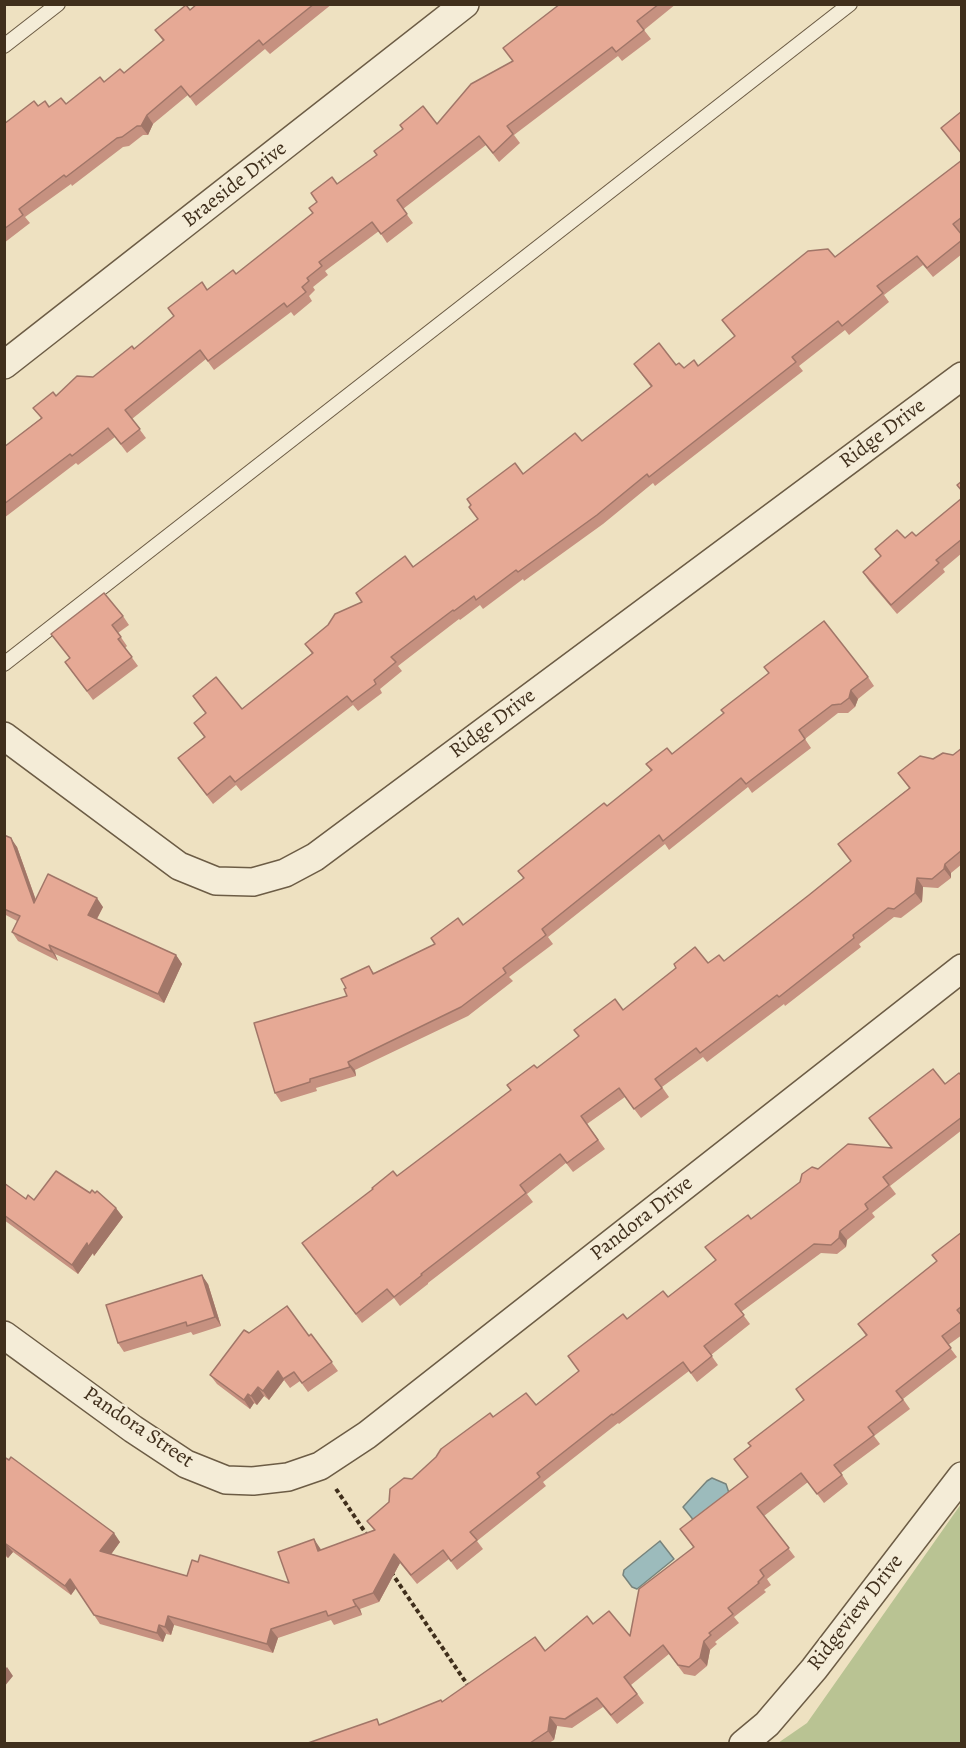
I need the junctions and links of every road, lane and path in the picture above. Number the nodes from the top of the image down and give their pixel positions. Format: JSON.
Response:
{"nodes":[{"id":1,"x":58,"y":4,"type":"edge"},
{"id":2,"x":465,"y":4,"type":"edge"},
{"id":3,"x":850,"y":4,"type":"edge"},
{"id":4,"x":4,"y":46,"type":"edge"},
{"id":5,"x":4,"y":365,"type":"edge"},
{"id":6,"x":962,"y":376,"type":"edge"},
{"id":7,"x":4,"y":664,"type":"edge"},
{"id":8,"x":4,"y":736,"type":"edge"},
{"id":9,"x":962,"y":968,"type":"edge"},
{"id":10,"x":4,"y":1335,"type":"edge"},
{"id":11,"x":320,"y":1466,"type":"joint"},
{"id":12,"x":962,"y":1476,"type":"edge"},
{"id":13,"x":335,"y":1489,"type":"dead end"},
{"id":14,"x":368,"y":1538,"type":"edge"},
{"id":15,"x":388,"y":1567,"type":"edge"},
{"id":16,"x":473,"y":1695,"type":"edge"},
{"id":17,"x":743,"y":1743,"type":"edge"}],
"edges":[{"from":1,"to":4,"type":"lane"},
{"from":2,"to":5,"type":"street","name":"Braeside Drive"},
{"from":3,"to":7,"type":"lane"},
{"from":6,"to":8,"type":"street","name":"Ridge Drive"},
{"from":9,"to":11,"type":"street","name":"Pandora Drive"},
{"from":10,"to":11,"type":"street","name":"Pandora Street"},
{"from":12,"to":17,"type":"street","name":"Ridgeview Drive"},
{"from":13,"to":14,"type":"path"},
{"from":15,"to":16,"type":"path"}]}
